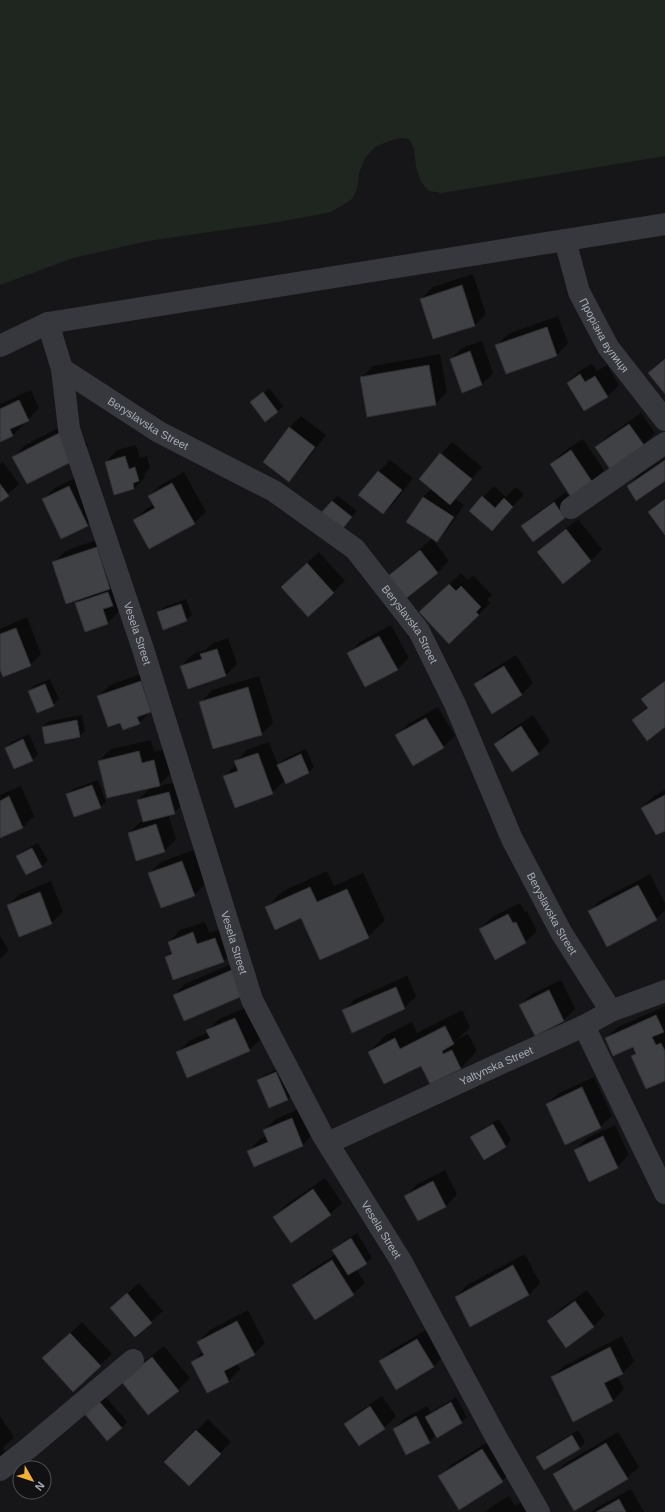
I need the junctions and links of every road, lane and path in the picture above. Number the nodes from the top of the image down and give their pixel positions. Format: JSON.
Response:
{"nodes":[{"id":1,"x":665,"y":224,"type":"edge"},
{"id":2,"x":565,"y":240,"type":"junction"},
{"id":3,"x":48,"y":323,"type":"junction"},
{"id":4,"x":0,"y":346,"type":"edge"},
{"id":5,"x":62,"y":369,"type":"junction"},
{"id":6,"x":665,"y":420,"type":"edge"},
{"id":7,"x":665,"y":443,"type":"edge"},
{"id":8,"x":571,"y":508,"type":"dead end"},
{"id":9,"x":665,"y":991,"type":"edge"},
{"id":10,"x":612,"y":1011,"type":"junction"},
{"id":11,"x":584,"y":1026,"type":"junction"},
{"id":12,"x":328,"y":1143,"type":"junction"},
{"id":13,"x":665,"y":1193,"type":"edge"},
{"id":14,"x":133,"y":1360,"type":"dead end"},
{"id":15,"x":0,"y":1470,"type":"edge"},
{"id":16,"x":539,"y":1512,"type":"edge"}],
"edges":[{"from":1,"to":2,"type":"street"},
{"from":2,"to":3,"type":"street"},
{"from":2,"to":6,"type":"street","name":"Прорізна вулиця"},
{"from":3,"to":4,"type":"street"},
{"from":3,"to":5,"type":"street","name":"Vesela Street"},
{"from":5,"to":10,"type":"street","name":"Beryslavska Street"},
{"from":5,"to":12,"type":"street","name":"Vesela Street"},
{"from":7,"to":8,"type":"street"},
{"from":9,"to":10,"type":"street","name":"Yaltynska Street"},
{"from":10,"to":11,"type":"street","name":"Yaltynska Street"},
{"from":11,"to":12,"type":"street","name":"Yaltynska Street"},
{"from":11,"to":13,"type":"street"},
{"from":12,"to":16,"type":"street","name":"Vesela Street"},
{"from":14,"to":15,"type":"street"}]}
